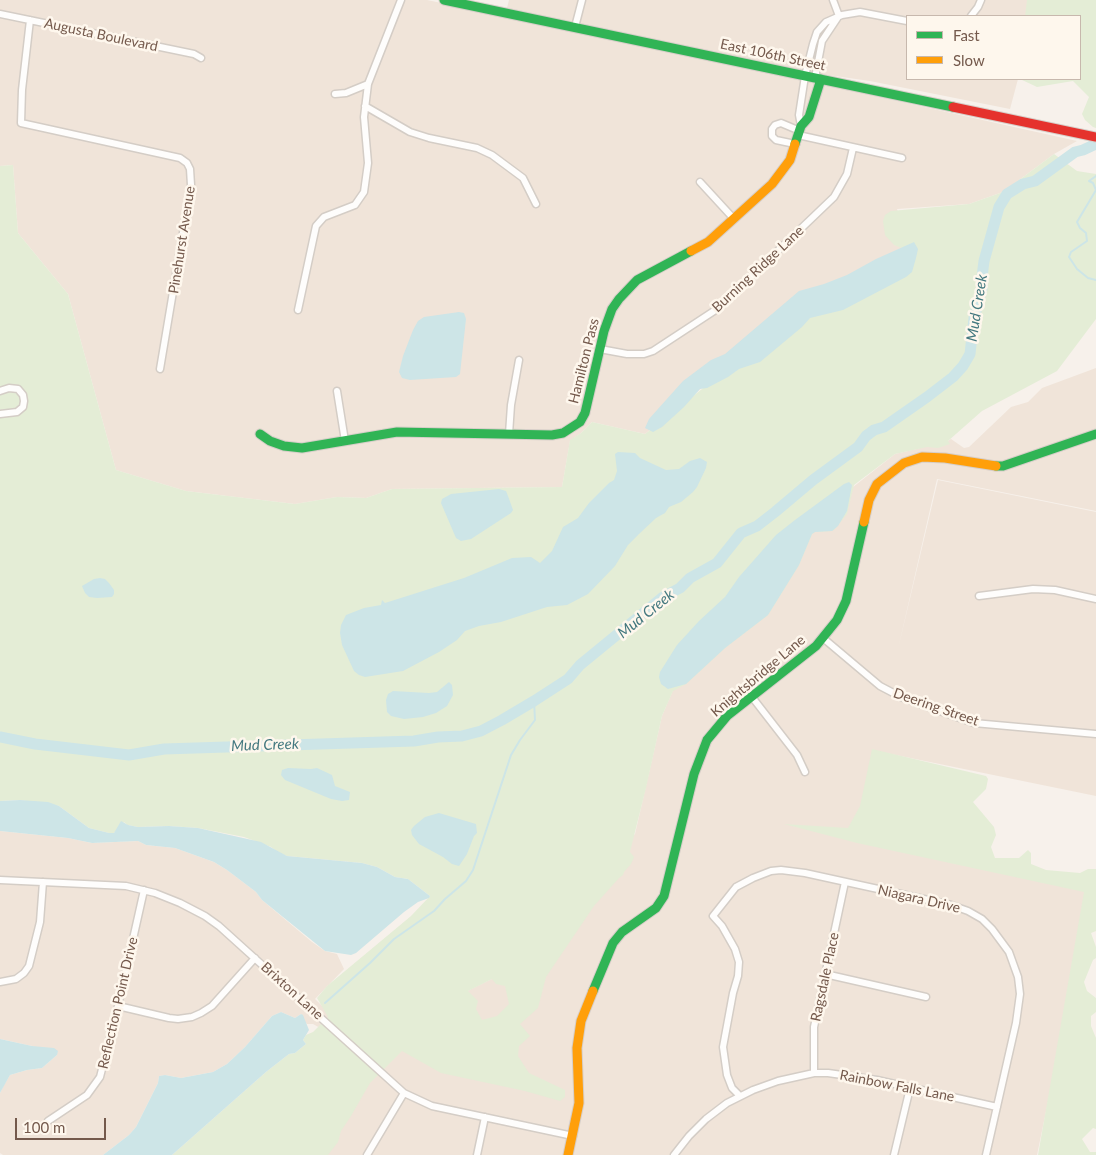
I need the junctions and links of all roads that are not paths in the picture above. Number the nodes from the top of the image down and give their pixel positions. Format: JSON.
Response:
{"nodes":[{"id":1,"x":401,"y":0,"type":"edge"},
{"id":2,"x":444,"y":0,"type":"edge"},
{"id":3,"x":582,"y":0,"type":"edge"},
{"id":4,"x":833,"y":0,"type":"edge"},
{"id":5,"x":981,"y":0,"type":"edge"},
{"id":6,"x":0,"y":14,"type":"edge"},
{"id":7,"x":972,"y":15,"type":"edge"},
{"id":8,"x":838,"y":16,"type":"junction"},
{"id":9,"x":30,"y":20,"type":"junction"},
{"id":10,"x":906,"y":21,"type":"edge"},
{"id":11,"x":575,"y":27,"type":"junction"},
{"id":12,"x":201,"y":58,"type":"dead end"},
{"id":13,"x":814,"y":78,"type":"junction"},
{"id":14,"x":368,"y":84,"type":"junction"},
{"id":15,"x":335,"y":94,"type":"dead end"},
{"id":16,"x":365,"y":106,"type":"junction"},
{"id":17,"x":799,"y":134,"type":"junction"},
{"id":18,"x":1096,"y":137,"type":"edge"},
{"id":19,"x":853,"y":148,"type":"junction"},
{"id":20,"x":902,"y":158,"type":"dead end"},
{"id":21,"x":700,"y":182,"type":"dead end"},
{"id":22,"x":536,"y":204,"type":"dead end"},
{"id":23,"x":734,"y":219,"type":"junction"},
{"id":24,"x":298,"y":310,"type":"dead end"},
{"id":25,"x":600,"y":349,"type":"junction"},
{"id":26,"x":520,"y":360,"type":"dead end"},
{"id":27,"x":160,"y":369,"type":"dead end"},
{"id":28,"x":0,"y":391,"type":"edge"},
{"id":29,"x":337,"y":391,"type":"dead end"},
{"id":30,"x":0,"y":414,"type":"edge"},
{"id":31,"x":260,"y":434,"type":"dead end"},
{"id":32,"x":509,"y":434,"type":"junction"},
{"id":33,"x":1096,"y":434,"type":"edge"},
{"id":34,"x":345,"y":440,"type":"junction"},
{"id":35,"x":979,"y":596,"type":"dead end"},
{"id":36,"x":1096,"y":599,"type":"edge"},
{"id":37,"x":824,"y":638,"type":"junction"},
{"id":38,"x":752,"y":697,"type":"junction"},
{"id":39,"x":1096,"y":734,"type":"edge"},
{"id":40,"x":805,"y":772,"type":"dead end"},
{"id":41,"x":0,"y":880,"type":"edge"},
{"id":42,"x":43,"y":882,"type":"junction"},
{"id":43,"x":846,"y":882,"type":"junction"},
{"id":44,"x":144,"y":890,"type":"junction"},
{"id":45,"x":256,"y":958,"type":"junction"},
{"id":46,"x":825,"y":974,"type":"junction"},
{"id":47,"x":0,"y":982,"type":"edge"},
{"id":48,"x":926,"y":997,"type":"dead end"},
{"id":49,"x":118,"y":1006,"type":"junction"},
{"id":50,"x":814,"y":1073,"type":"junction"},
{"id":51,"x":910,"y":1088,"type":"junction"},
{"id":52,"x":404,"y":1093,"type":"junction"},
{"id":53,"x":740,"y":1096,"type":"junction"},
{"id":54,"x":997,"y":1108,"type":"junction"},
{"id":55,"x":485,"y":1117,"type":"junction"},
{"id":56,"x":48,"y":1122,"type":"dead end"},
{"id":57,"x":573,"y":1136,"type":"junction"},
{"id":58,"x":367,"y":1155,"type":"edge"},
{"id":59,"x":477,"y":1155,"type":"edge"},
{"id":60,"x":568,"y":1155,"type":"edge"},
{"id":61,"x":674,"y":1155,"type":"edge"},
{"id":62,"x":894,"y":1155,"type":"edge"},
{"id":63,"x":986,"y":1155,"type":"edge"}],
"edges":[{"from":1,"to":14,"type":"street"},
{"from":2,"to":11,"type":"street","name":"East 106th Street"},
{"from":3,"to":11,"type":"street"},
{"from":4,"to":8,"type":"street"},
{"from":5,"to":7,"type":"street"},
{"from":6,"to":9,"type":"street","name":"Augusta Boulevard"},
{"from":8,"to":10,"type":"street"},
{"from":8,"to":13,"type":"street"},
{"from":9,"to":12,"type":"street","name":"Augusta Boulevard"},
{"from":9,"to":27,"type":"street","name":"Pinehurst Avenue"},
{"from":11,"to":13,"type":"street","name":"East 106th Street"},
{"from":13,"to":17,"type":"street","name":"Hamilton Pass"},
{"from":13,"to":17,"type":"street","name":"Hamilton Pass"},
{"from":13,"to":18,"type":"street","name":"East 106th Street"},
{"from":14,"to":15,"type":"street"},
{"from":14,"to":16,"type":"street"},
{"from":16,"to":22,"type":"street"},
{"from":16,"to":24,"type":"street"},
{"from":17,"to":19,"type":"street"},
{"from":17,"to":23,"type":"street","name":"Hamilton Pass"},
{"from":19,"to":20,"type":"street"},
{"from":19,"to":25,"type":"street","name":"Burning Ridge Lane"},
{"from":21,"to":23,"type":"street"},
{"from":23,"to":25,"type":"street","name":"Hamilton Pass"},
{"from":25,"to":32,"type":"street","name":"Hamilton Pass"},
{"from":26,"to":32,"type":"street"},
{"from":28,"to":30,"type":"street"},
{"from":29,"to":34,"type":"street"},
{"from":31,"to":34,"type":"street","name":"Hamilton Pass"},
{"from":32,"to":34,"type":"street","name":"Hamilton Pass"},
{"from":33,"to":37,"type":"street","name":"Knightsbridge Lane"},
{"from":35,"to":36,"type":"street"},
{"from":37,"to":38,"type":"street","name":"Knightsbridge Lane"},
{"from":37,"to":39,"type":"street","name":"Deering Street"},
{"from":38,"to":40,"type":"street"},
{"from":38,"to":57,"type":"street","name":"Knightsbridge Lane"},
{"from":41,"to":42,"type":"street","name":"Brixton Lane"},
{"from":42,"to":44,"type":"street","name":"Brixton Lane"},
{"from":42,"to":47,"type":"street"},
{"from":43,"to":46,"type":"street","name":"Ragsdale Place"},
{"from":43,"to":53,"type":"street","name":"Niagara Drive"},
{"from":43,"to":54,"type":"street","name":"Niagara Drive"},
{"from":44,"to":45,"type":"street","name":"Brixton Lane"},
{"from":44,"to":49,"type":"street","name":"Reflection Point Drive"},
{"from":45,"to":49,"type":"street"},
{"from":45,"to":52,"type":"street","name":"Brixton Lane"},
{"from":46,"to":48,"type":"street"},
{"from":46,"to":50,"type":"street","name":"Ragsdale Place"},
{"from":49,"to":56,"type":"street","name":"Reflection Point Drive"},
{"from":50,"to":51,"type":"street","name":"Rainbow Falls Lane"},
{"from":50,"to":53,"type":"street","name":"Rainbow Falls Lane"},
{"from":51,"to":54,"type":"street","name":"Rainbow Falls Lane"},
{"from":51,"to":62,"type":"street"},
{"from":52,"to":55,"type":"street","name":"Brixton Lane"},
{"from":52,"to":58,"type":"street"},
{"from":53,"to":61,"type":"street","name":"Rainbow Falls Lane"},
{"from":54,"to":63,"type":"street","name":"Niagara Drive"},
{"from":55,"to":57,"type":"street","name":"Brixton Lane"},
{"from":55,"to":59,"type":"street"},
{"from":57,"to":60,"type":"street","name":"Knightsbridge Lane"}]}
